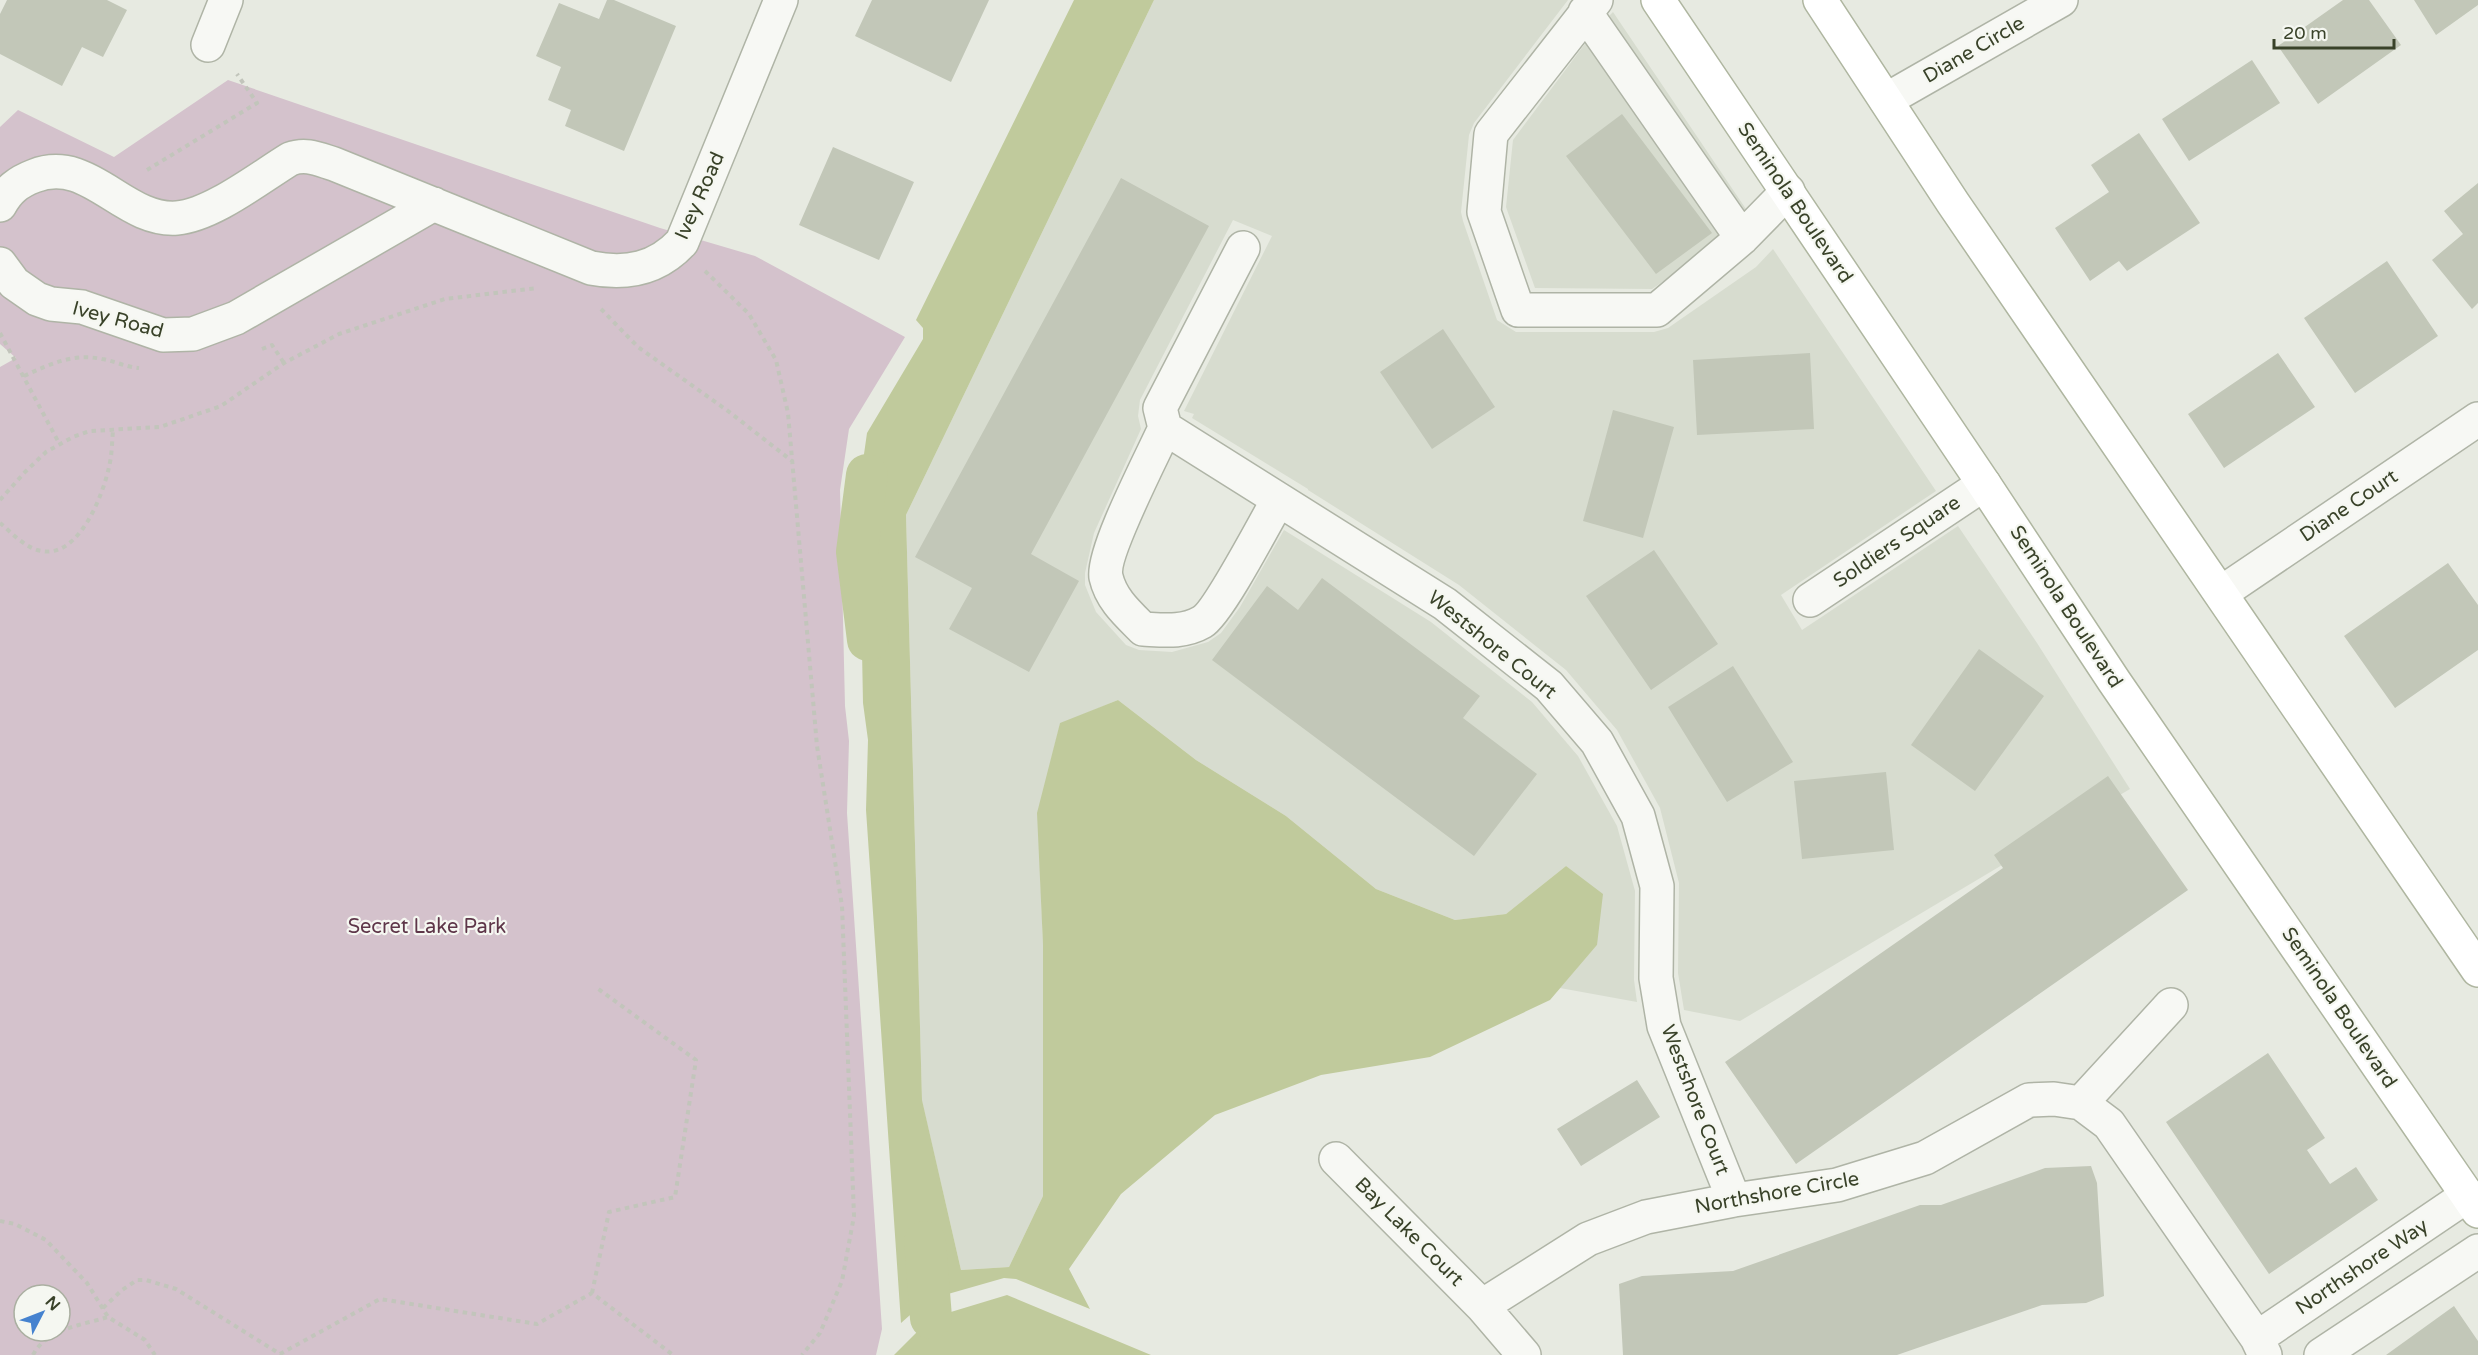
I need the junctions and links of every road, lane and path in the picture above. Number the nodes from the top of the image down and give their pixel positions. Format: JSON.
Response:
{"nodes":[{"id":1,"x":226,"y":0,"type":"edge"},
{"id":2,"x":781,"y":0,"type":"edge"},
{"id":3,"x":1658,"y":0,"type":"edge"},
{"id":4,"x":1820,"y":0,"type":"edge"},
{"id":5,"x":2061,"y":0,"type":"edge"},
{"id":6,"x":1591,"y":6,"type":"edge"},
{"id":7,"x":208,"y":45,"type":"dead end"},
{"id":8,"x":237,"y":74,"type":"dead end"},
{"id":9,"x":1886,"y":100,"type":"junction"},
{"id":10,"x":139,"y":174,"type":"dead end"},
{"id":11,"x":1788,"y":191,"type":"junction"},
{"id":12,"x":434,"y":204,"type":"junction"},
{"id":13,"x":0,"y":205,"type":"edge"},
{"id":14,"x":683,"y":238,"type":"junction"},
{"id":15,"x":1742,"y":238,"type":"junction"},
{"id":16,"x":1243,"y":248,"type":"dead end"},
{"id":17,"x":0,"y":264,"type":"edge"},
{"id":18,"x":543,"y":288,"type":"dead end"},
{"id":19,"x":601,"y":308,"type":"dead end"},
{"id":20,"x":0,"y":333,"type":"edge"},
{"id":21,"x":2478,"y":419,"type":"edge"},
{"id":22,"x":1165,"y":428,"type":"junction"},
{"id":23,"x":113,"y":430,"type":"junction"},
{"id":24,"x":59,"y":443,"type":"junction"},
{"id":25,"x":793,"y":461,"type":"junction"},
{"id":26,"x":1984,"y":484,"type":"junction"},
{"id":27,"x":0,"y":500,"type":"edge"},
{"id":28,"x":1278,"y":500,"type":"junction"},
{"id":29,"x":0,"y":523,"type":"edge"},
{"id":30,"x":2221,"y":593,"type":"junction"},
{"id":31,"x":1810,"y":600,"type":"dead end"},
{"id":32,"x":2478,"y":970,"type":"edge"},
{"id":33,"x":597,"y":988,"type":"dead end"},
{"id":34,"x":2171,"y":1005,"type":"dead end"},
{"id":35,"x":2081,"y":1103,"type":"junction"},
{"id":36,"x":1336,"y":1159,"type":"dead end"},
{"id":37,"x":1734,"y":1200,"type":"junction"},
{"id":38,"x":2473,"y":1203,"type":"edge"},
{"id":39,"x":0,"y":1221,"type":"edge"},
{"id":40,"x":2478,"y":1251,"type":"edge"},
{"id":41,"x":592,"y":1293,"type":"junction"},
{"id":42,"x":1482,"y":1306,"type":"junction"},
{"id":43,"x":103,"y":1308,"type":"junction"},
{"id":44,"x":108,"y":1317,"type":"junction"},
{"id":45,"x":2261,"y":1346,"type":"edge"},
{"id":46,"x":33,"y":1355,"type":"edge"},
{"id":47,"x":155,"y":1355,"type":"edge"},
{"id":48,"x":673,"y":1355,"type":"edge"},
{"id":49,"x":802,"y":1355,"type":"edge"},
{"id":50,"x":1524,"y":1355,"type":"edge"},
{"id":51,"x":2321,"y":1355,"type":"edge"}],
"edges":[{"from":1,"to":7,"type":"street"},
{"from":2,"to":14,"type":"street","name":"Ivey Road"},
{"from":3,"to":11,"type":"main road","name":"Seminola Boulevard"},
{"from":4,"to":9,"type":"main road"},
{"from":5,"to":9,"type":"street","name":"Diane Circle"},
{"from":6,"to":15,"type":"street"},
{"from":6,"to":15,"type":"street"},
{"from":8,"to":10,"type":"path"},
{"from":9,"to":30,"type":"main road"},
{"from":11,"to":15,"type":"street"},
{"from":11,"to":26,"type":"main road","name":"Seminola Boulevard"},
{"from":12,"to":13,"type":"street","name":"Ivey Road"},
{"from":12,"to":14,"type":"street","name":"Ivey Road"},
{"from":12,"to":17,"type":"street","name":"Ivey Road"},
{"from":14,"to":25,"type":"path"},
{"from":16,"to":22,"type":"street"},
{"from":18,"to":23,"type":"path"},
{"from":19,"to":25,"type":"path"},
{"from":20,"to":24,"type":"path"},
{"from":21,"to":30,"type":"street","name":"Diane Court"},
{"from":22,"to":28,"type":"street","name":"Westshore Court"},
{"from":22,"to":28,"type":"street"},
{"from":23,"to":24,"type":"path"},
{"from":23,"to":29,"type":"path"},
{"from":24,"to":27,"type":"path"},
{"from":25,"to":49,"type":"path"},
{"from":26,"to":31,"type":"street","name":"Soldiers Square"},
{"from":26,"to":38,"type":"main road","name":"Seminola Boulevard"},
{"from":28,"to":37,"type":"street","name":"Westshore Court"},
{"from":30,"to":32,"type":"main road"},
{"from":33,"to":41,"type":"path"},
{"from":34,"to":35,"type":"street"},
{"from":35,"to":37,"type":"street","name":"Northshore Circle"},
{"from":35,"to":45,"type":"street","name":"Northshore Circle"},
{"from":36,"to":42,"type":"street","name":"Bay Lake Court"},
{"from":37,"to":42,"type":"street","name":"Northshore Circle"},
{"from":38,"to":45,"type":"street","name":"Northshore Way"},
{"from":39,"to":43,"type":"path"},
{"from":40,"to":51,"type":"street"},
{"from":41,"to":43,"type":"path"},
{"from":41,"to":48,"type":"path"},
{"from":42,"to":50,"type":"street"},
{"from":43,"to":44,"type":"path"},
{"from":44,"to":46,"type":"path"},
{"from":44,"to":47,"type":"path"}]}
